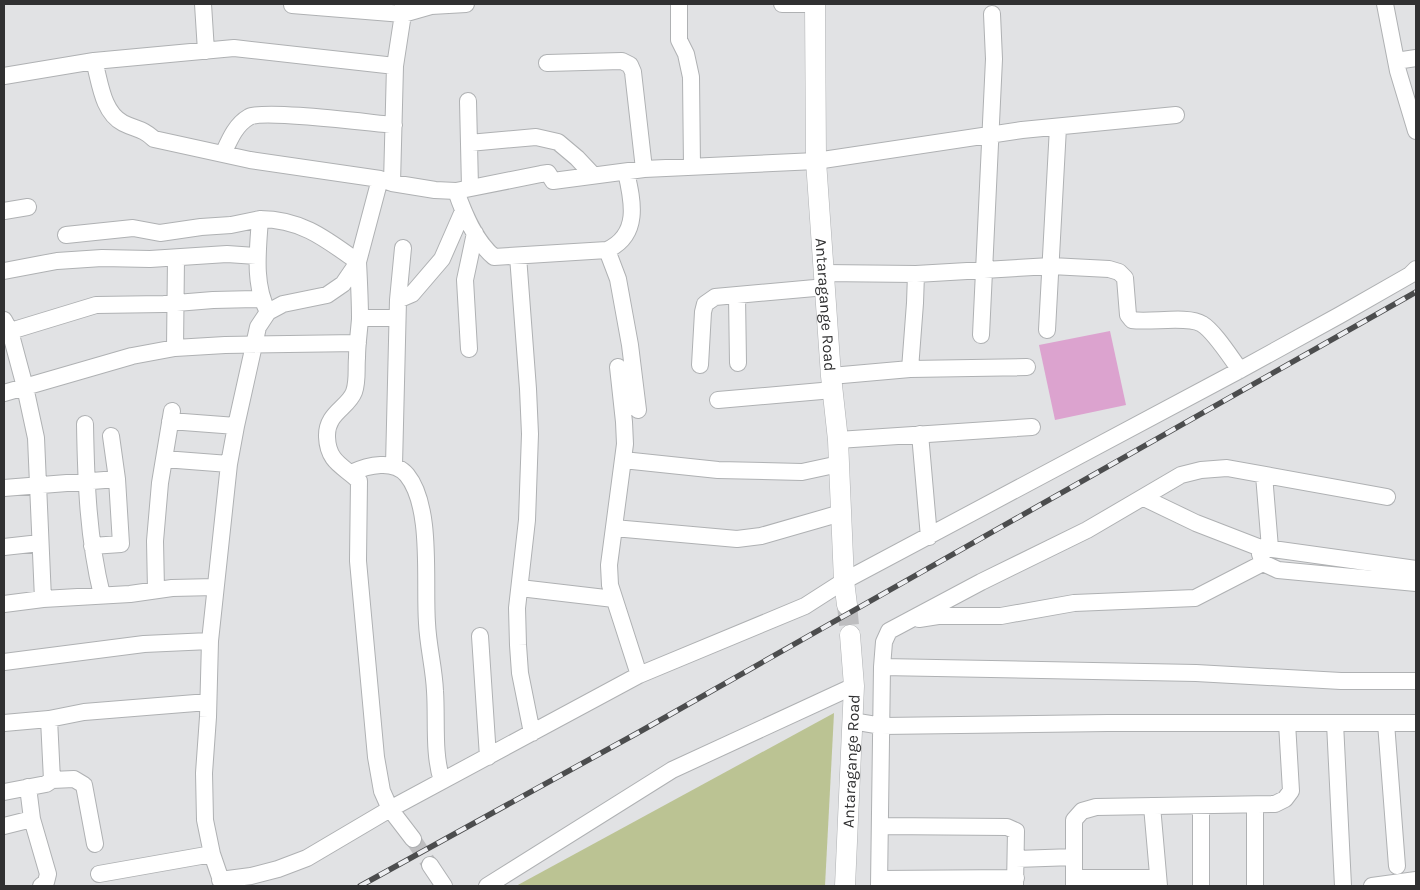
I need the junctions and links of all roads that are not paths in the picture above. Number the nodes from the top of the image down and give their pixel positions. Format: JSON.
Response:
{"nodes":[{"id":1,"x":203,"y":4,"type":"edge"},
{"id":2,"x":466,"y":4,"type":"edge"},
{"id":3,"x":679,"y":4,"type":"edge"},
{"id":4,"x":782,"y":4,"type":"edge"},
{"id":5,"x":815,"y":4,"type":"edge"},
{"id":6,"x":1385,"y":4,"type":"edge"},
{"id":7,"x":292,"y":6,"type":"dead end"},
{"id":8,"x":403,"y":9,"type":"edge"},
{"id":9,"x":992,"y":14,"type":"dead end"},
{"id":10,"x":206,"y":51,"type":"junction"},
{"id":11,"x":1416,"y":58,"type":"edge"},
{"id":12,"x":94,"y":60,"type":"junction"},
{"id":13,"x":1396,"y":61,"type":"junction"},
{"id":14,"x":547,"y":63,"type":"dead end"},
{"id":15,"x":395,"y":66,"type":"junction"},
{"id":16,"x":4,"y":76,"type":"edge"},
{"id":17,"x":468,"y":101,"type":"dead end"},
{"id":18,"x":1176,"y":115,"type":"dead end"},
{"id":19,"x":394,"y":125,"type":"junction"},
{"id":20,"x":1058,"y":127,"type":"junction"},
{"id":21,"x":1416,"y":131,"type":"edge"},
{"id":22,"x":989,"y":135,"type":"junction"},
{"id":23,"x":469,"y":142,"type":"junction"},
{"id":24,"x":223,"y":154,"type":"junction"},
{"id":25,"x":816,"y":161,"type":"junction"},
{"id":26,"x":692,"y":167,"type":"junction"},
{"id":27,"x":644,"y":169,"type":"junction"},
{"id":28,"x":626,"y":172,"type":"junction"},
{"id":29,"x":592,"y":175,"type":"junction"},
{"id":30,"x":386,"y":181,"type":"junction"},
{"id":31,"x":463,"y":189,"type":"junction"},
{"id":32,"x":28,"y":207,"type":"dead end"},
{"id":33,"x":4,"y":211,"type":"edge"},
{"id":34,"x":463,"y":211,"type":"junction"},
{"id":35,"x":260,"y":219,"type":"junction"},
{"id":36,"x":475,"y":233,"type":"junction"},
{"id":37,"x":66,"y":235,"type":"dead end"},
{"id":38,"x":403,"y":248,"type":"dead end"},
{"id":39,"x":607,"y":250,"type":"junction"},
{"id":40,"x":257,"y":256,"type":"junction"},
{"id":41,"x":518,"y":256,"type":"junction"},
{"id":42,"x":176,"y":258,"type":"junction"},
{"id":43,"x":358,"y":262,"type":"junction"},
{"id":44,"x":1051,"y":266,"type":"junction"},
{"id":45,"x":984,"y":269,"type":"junction"},
{"id":46,"x":1416,"y":269,"type":"edge"},
{"id":47,"x":4,"y":271,"type":"edge"},
{"id":48,"x":916,"y":274,"type":"junction"},
{"id":49,"x":825,"y":280,"type":"junction"},
{"id":50,"x":737,"y":296,"type":"junction"},
{"id":51,"x":398,"y":300,"type":"junction"},
{"id":52,"x":176,"y":303,"type":"junction"},
{"id":53,"x":265,"y":306,"type":"junction"},
{"id":54,"x":360,"y":318,"type":"junction"},
{"id":55,"x":397,"y":318,"type":"junction"},
{"id":56,"x":6,"y":328,"type":"edge"},
{"id":57,"x":1047,"y":330,"type":"dead end"},
{"id":58,"x":981,"y":335,"type":"dead end"},
{"id":59,"x":358,"y":343,"type":"junction"},
{"id":60,"x":254,"y":344,"type":"junction"},
{"id":61,"x":175,"y":348,"type":"junction"},
{"id":62,"x":469,"y":349,"type":"dead end"},
{"id":63,"x":738,"y":363,"type":"dead end"},
{"id":64,"x":700,"y":365,"type":"dead end"},
{"id":65,"x":618,"y":366,"type":"dead end"},
{"id":66,"x":1028,"y":367,"type":"dead end"},
{"id":67,"x":910,"y":369,"type":"junction"},
{"id":68,"x":1240,"y":370,"type":"junction"},
{"id":69,"x":832,"y":383,"type":"junction"},
{"id":70,"x":25,"y":387,"type":"junction"},
{"id":71,"x":4,"y":394,"type":"edge"},
{"id":72,"x":718,"y":400,"type":"dead end"},
{"id":73,"x":638,"y":410,"type":"dead end"},
{"id":74,"x":85,"y":424,"type":"dead end"},
{"id":75,"x":236,"y":426,"type":"junction"},
{"id":76,"x":1032,"y":427,"type":"dead end"},
{"id":77,"x":920,"y":434,"type":"junction"},
{"id":78,"x":111,"y":436,"type":"dead end"},
{"id":79,"x":838,"y":440,"type":"junction"},
{"id":80,"x":164,"y":459,"type":"junction"},
{"id":81,"x":623,"y":460,"type":"junction"},
{"id":82,"x":229,"y":464,"type":"junction"},
{"id":83,"x":839,"y":464,"type":"junction"},
{"id":84,"x":394,"y":465,"type":"junction"},
{"id":85,"x":351,"y":473,"type":"junction"},
{"id":86,"x":1264,"y":475,"type":"junction"},
{"id":87,"x":117,"y":479,"type":"junction"},
{"id":88,"x":86,"y":480,"type":"junction"},
{"id":89,"x":38,"y":484,"type":"junction"},
{"id":90,"x":4,"y":488,"type":"edge"},
{"id":91,"x":1387,"y":497,"type":"dead end"},
{"id":92,"x":1144,"y":498,"type":"junction"},
{"id":93,"x":841,"y":513,"type":"junction"},
{"id":94,"x":614,"y":528,"type":"junction"},
{"id":95,"x":929,"y":537,"type":"junction"},
{"id":96,"x":40,"y":543,"type":"junction"},
{"id":97,"x":92,"y":546,"type":"junction"},
{"id":98,"x":4,"y":547,"type":"edge"},
{"id":99,"x":1264,"y":548,"type":"junction"},
{"id":100,"x":1263,"y":563,"type":"junction"},
{"id":101,"x":1416,"y":569,"type":"edge"},
{"id":102,"x":844,"y":581,"type":"junction"},
{"id":103,"x":1416,"y":583,"type":"edge"},
{"id":104,"x":215,"y":587,"type":"junction"},
{"id":105,"x":520,"y":588,"type":"junction"},
{"id":106,"x":156,"y":590,"type":"junction"},
{"id":107,"x":102,"y":595,"type":"junction"},
{"id":108,"x":43,"y":599,"type":"junction"},
{"id":109,"x":614,"y":599,"type":"junction"},
{"id":110,"x":4,"y":604,"type":"edge"},
{"id":111,"x":847,"y":605,"type":"tunnel mouth"},
{"id":112,"x":907,"y":621,"type":"junction"},
{"id":113,"x":850,"y":635,"type":"tunnel mouth"},
{"id":114,"x":480,"y":636,"type":"dead end"},
{"id":115,"x":210,"y":641,"type":"junction"},
{"id":116,"x":4,"y":662,"type":"edge"},
{"id":117,"x":882,"y":667,"type":"junction"},
{"id":118,"x":639,"y":675,"type":"junction"},
{"id":119,"x":1416,"y":681,"type":"edge"},
{"id":120,"x":854,"y":686,"type":"junction"},
{"id":121,"x":208,"y":702,"type":"junction"},
{"id":122,"x":49,"y":719,"type":"junction"},
{"id":123,"x":852,"y":721,"type":"junction"},
{"id":124,"x":4,"y":723,"type":"edge"},
{"id":125,"x":1287,"y":723,"type":"junction"},
{"id":126,"x":1335,"y":723,"type":"junction"},
{"id":127,"x":1386,"y":723,"type":"junction"},
{"id":128,"x":1416,"y":723,"type":"edge"},
{"id":129,"x":882,"y":726,"type":"junction"},
{"id":130,"x":532,"y":732,"type":"junction"},
{"id":131,"x":488,"y":756,"type":"junction"},
{"id":132,"x":52,"y":780,"type":"junction"},
{"id":133,"x":442,"y":781,"type":"junction"},
{"id":134,"x":28,"y":788,"type":"junction"},
{"id":135,"x":4,"y":792,"type":"edge"},
{"id":136,"x":1152,"y":806,"type":"junction"},
{"id":137,"x":1201,"y":806,"type":"junction"},
{"id":138,"x":1256,"y":806,"type":"junction"},
{"id":139,"x":390,"y":809,"type":"junction"},
{"id":140,"x":32,"y":819,"type":"junction"},
{"id":141,"x":4,"y":826,"type":"edge"},
{"id":142,"x":881,"y":826,"type":"junction"},
{"id":143,"x":413,"y":840,"type":"tunnel mouth"},
{"id":144,"x":95,"y":844,"type":"dead end"},
{"id":145,"x":212,"y":854,"type":"junction"},
{"id":146,"x":1074,"y":857,"type":"junction"},
{"id":147,"x":1016,"y":859,"type":"junction"},
{"id":148,"x":430,"y":865,"type":"tunnel mouth"},
{"id":149,"x":1397,"y":866,"type":"dead end"},
{"id":150,"x":99,"y":874,"type":"dead end"},
{"id":151,"x":1416,"y":880,"type":"edge"},
{"id":152,"x":1016,"y":882,"type":"edge"},
{"id":153,"x":1074,"y":882,"type":"edge"},
{"id":154,"x":1158,"y":882,"type":"edge"},
{"id":155,"x":221,"y":883,"type":"edge"},
{"id":156,"x":879,"y":883,"type":"edge"},
{"id":157,"x":41,"y":886,"type":"edge"},
{"id":158,"x":444,"y":886,"type":"edge"},
{"id":159,"x":487,"y":886,"type":"edge"},
{"id":160,"x":845,"y":886,"type":"edge"},
{"id":161,"x":1202,"y":886,"type":"edge"},
{"id":162,"x":1255,"y":886,"type":"edge"},
{"id":163,"x":1343,"y":886,"type":"edge"},
{"id":164,"x":1372,"y":886,"type":"edge"}],
"edges":[{"from":1,"to":10,"type":"street"},
{"from":2,"to":8,"type":"street"},
{"from":3,"to":26,"type":"street"},
{"from":4,"to":5,"type":"street"},
{"from":5,"to":25,"type":"street","name":"Antaragange Road"},
{"from":6,"to":13,"type":"street"},
{"from":7,"to":8,"type":"street"},
{"from":8,"to":15,"type":"street"},
{"from":9,"to":22,"type":"street"},
{"from":10,"to":12,"type":"street"},
{"from":10,"to":15,"type":"street"},
{"from":11,"to":13,"type":"street"},
{"from":12,"to":16,"type":"street"},
{"from":12,"to":24,"type":"street"},
{"from":13,"to":21,"type":"street"},
{"from":14,"to":27,"type":"street"},
{"from":15,"to":19,"type":"street"},
{"from":17,"to":23,"type":"street"},
{"from":18,"to":20,"type":"street"},
{"from":19,"to":24,"type":"street"},
{"from":19,"to":30,"type":"street"},
{"from":20,"to":22,"type":"street"},
{"from":20,"to":44,"type":"street"},
{"from":22,"to":25,"type":"street"},
{"from":22,"to":45,"type":"street"},
{"from":23,"to":29,"type":"street"},
{"from":23,"to":31,"type":"street"},
{"from":24,"to":30,"type":"street"},
{"from":25,"to":26,"type":"street"},
{"from":25,"to":49,"type":"street","name":"Antaragange Road"},
{"from":26,"to":27,"type":"street"},
{"from":27,"to":28,"type":"street"},
{"from":28,"to":29,"type":"street"},
{"from":28,"to":39,"type":"street"},
{"from":29,"to":31,"type":"street"},
{"from":30,"to":31,"type":"street"},
{"from":30,"to":43,"type":"street"},
{"from":31,"to":34,"type":"street"},
{"from":32,"to":33,"type":"street"},
{"from":34,"to":36,"type":"street"},
{"from":34,"to":51,"type":"street"},
{"from":35,"to":37,"type":"street"},
{"from":35,"to":40,"type":"street"},
{"from":35,"to":43,"type":"street"},
{"from":36,"to":41,"type":"street"},
{"from":36,"to":62,"type":"street"},
{"from":38,"to":51,"type":"street"},
{"from":39,"to":41,"type":"street"},
{"from":39,"to":73,"type":"street"},
{"from":40,"to":42,"type":"street"},
{"from":40,"to":53,"type":"street"},
{"from":41,"to":105,"type":"street"},
{"from":42,"to":47,"type":"street"},
{"from":42,"to":52,"type":"street"},
{"from":43,"to":53,"type":"street"},
{"from":43,"to":54,"type":"street"},
{"from":44,"to":45,"type":"street"},
{"from":44,"to":57,"type":"street"},
{"from":44,"to":68,"type":"street"},
{"from":45,"to":48,"type":"street"},
{"from":45,"to":58,"type":"street"},
{"from":46,"to":68,"type":"street"},
{"from":48,"to":49,"type":"street"},
{"from":48,"to":67,"type":"street"},
{"from":49,"to":50,"type":"street"},
{"from":49,"to":69,"type":"street","name":"Antaragange Road"},
{"from":50,"to":63,"type":"street"},
{"from":50,"to":64,"type":"street"},
{"from":51,"to":55,"type":"street"},
{"from":52,"to":53,"type":"street"},
{"from":52,"to":56,"type":"street"},
{"from":52,"to":61,"type":"street"},
{"from":53,"to":60,"type":"street"},
{"from":54,"to":55,"type":"street"},
{"from":54,"to":59,"type":"street"},
{"from":55,"to":84,"type":"street"},
{"from":56,"to":70,"type":"street"},
{"from":59,"to":60,"type":"street"},
{"from":59,"to":85,"type":"street"},
{"from":60,"to":61,"type":"street"},
{"from":60,"to":75,"type":"street"},
{"from":61,"to":70,"type":"street"},
{"from":65,"to":81,"type":"street"},
{"from":66,"to":67,"type":"street"},
{"from":67,"to":69,"type":"street"},
{"from":68,"to":95,"type":"street"},
{"from":69,"to":72,"type":"street"},
{"from":69,"to":79,"type":"street","name":"Antaragange Road"},
{"from":70,"to":71,"type":"street"},
{"from":70,"to":89,"type":"street"},
{"from":74,"to":88,"type":"street"},
{"from":75,"to":80,"type":"street"},
{"from":75,"to":82,"type":"street"},
{"from":76,"to":77,"type":"street"},
{"from":77,"to":79,"type":"street"},
{"from":77,"to":95,"type":"street"},
{"from":78,"to":87,"type":"street"},
{"from":79,"to":83,"type":"street","name":"Antaragange Road"},
{"from":80,"to":82,"type":"street"},
{"from":80,"to":106,"type":"street"},
{"from":81,"to":83,"type":"street"},
{"from":81,"to":94,"type":"street"},
{"from":82,"to":104,"type":"street"},
{"from":83,"to":93,"type":"street","name":"Antaragange Road"},
{"from":84,"to":85,"type":"street"},
{"from":84,"to":133,"type":"street"},
{"from":85,"to":139,"type":"street"},
{"from":86,"to":91,"type":"street"},
{"from":86,"to":92,"type":"street"},
{"from":86,"to":99,"type":"street"},
{"from":87,"to":88,"type":"street"},
{"from":87,"to":97,"type":"street"},
{"from":88,"to":89,"type":"street"},
{"from":88,"to":97,"type":"street"},
{"from":89,"to":90,"type":"street"},
{"from":89,"to":96,"type":"street"},
{"from":92,"to":99,"type":"street"},
{"from":92,"to":112,"type":"street"},
{"from":93,"to":94,"type":"street"},
{"from":93,"to":102,"type":"street","name":"Antaragange Road"},
{"from":94,"to":109,"type":"street"},
{"from":95,"to":102,"type":"street"},
{"from":96,"to":98,"type":"street"},
{"from":96,"to":108,"type":"street"},
{"from":97,"to":107,"type":"street"},
{"from":99,"to":100,"type":"street"},
{"from":99,"to":101,"type":"street"},
{"from":100,"to":103,"type":"street"},
{"from":100,"to":112,"type":"street"},
{"from":102,"to":111,"type":"street","name":"Antaragange Road"},
{"from":102,"to":118,"type":"street"},
{"from":104,"to":106,"type":"street"},
{"from":104,"to":115,"type":"street"},
{"from":105,"to":109,"type":"street"},
{"from":105,"to":130,"type":"street"},
{"from":106,"to":107,"type":"street"},
{"from":107,"to":108,"type":"street"},
{"from":108,"to":110,"type":"street"},
{"from":109,"to":118,"type":"street"},
{"from":112,"to":117,"type":"street"},
{"from":113,"to":120,"type":"street","name":"Antaragange Road"},
{"from":114,"to":131,"type":"street"},
{"from":115,"to":116,"type":"street"},
{"from":115,"to":121,"type":"street"},
{"from":117,"to":119,"type":"street"},
{"from":117,"to":129,"type":"street"},
{"from":118,"to":130,"type":"street"},
{"from":120,"to":123,"type":"street","name":"Antaragange Road"},
{"from":120,"to":159,"type":"street"},
{"from":121,"to":122,"type":"street"},
{"from":121,"to":145,"type":"street"},
{"from":122,"to":124,"type":"street"},
{"from":122,"to":132,"type":"street"},
{"from":123,"to":129,"type":"street"},
{"from":123,"to":160,"type":"street","name":"Antaragange Road"},
{"from":125,"to":126,"type":"street"},
{"from":125,"to":129,"type":"street"},
{"from":125,"to":138,"type":"street"},
{"from":126,"to":127,"type":"street"},
{"from":126,"to":163,"type":"street"},
{"from":127,"to":128,"type":"street"},
{"from":127,"to":149,"type":"street"},
{"from":129,"to":142,"type":"street"},
{"from":130,"to":131,"type":"street"},
{"from":131,"to":133,"type":"street"},
{"from":132,"to":134,"type":"street"},
{"from":132,"to":144,"type":"street"},
{"from":133,"to":139,"type":"street"},
{"from":134,"to":135,"type":"street"},
{"from":134,"to":140,"type":"street"},
{"from":136,"to":137,"type":"street"},
{"from":136,"to":146,"type":"street"},
{"from":136,"to":154,"type":"street"},
{"from":137,"to":138,"type":"street"},
{"from":137,"to":161,"type":"street"},
{"from":138,"to":162,"type":"street"},
{"from":139,"to":143,"type":"street"},
{"from":139,"to":155,"type":"street"},
{"from":140,"to":141,"type":"street"},
{"from":140,"to":157,"type":"street"},
{"from":142,"to":147,"type":"street"},
{"from":142,"to":156,"type":"street"},
{"from":145,"to":150,"type":"street"},
{"from":145,"to":155,"type":"street"},
{"from":146,"to":147,"type":"street"},
{"from":146,"to":153,"type":"street"},
{"from":147,"to":152,"type":"street"},
{"from":148,"to":158,"type":"street"},
{"from":151,"to":164,"type":"street"},
{"from":152,"to":156,"type":"street"},
{"from":153,"to":154,"type":"street"}]}
